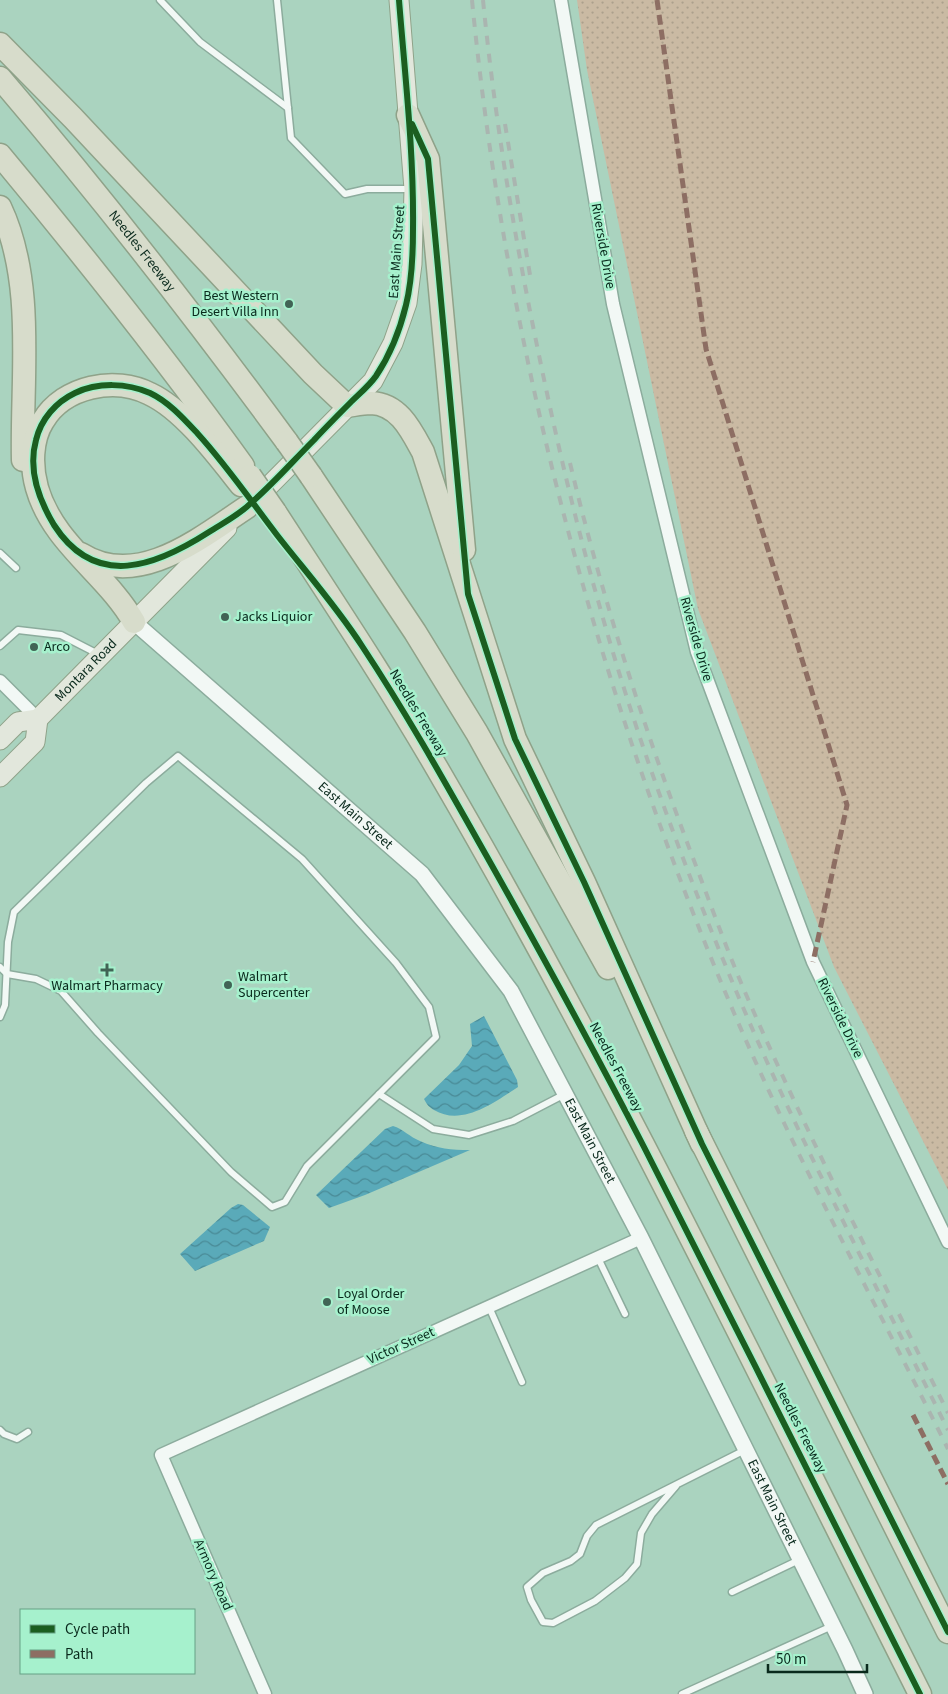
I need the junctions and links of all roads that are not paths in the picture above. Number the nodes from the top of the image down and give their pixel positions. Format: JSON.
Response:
{"nodes":[{"id":1,"x":160,"y":0,"type":"edge"},
{"id":2,"x":277,"y":0,"type":"edge"},
{"id":3,"x":399,"y":0,"type":"edge"},
{"id":4,"x":561,"y":0,"type":"edge"},
{"id":5,"x":0,"y":44,"type":"edge"},
{"id":6,"x":0,"y":78,"type":"edge"},
{"id":7,"x":288,"y":108,"type":"junction"},
{"id":8,"x":408,"y":115,"type":"junction"},
{"id":9,"x":0,"y":155,"type":"edge"},
{"id":10,"x":414,"y":189,"type":"junction"},
{"id":11,"x":0,"y":206,"type":"edge"},
{"id":12,"x":347,"y":406,"type":"junction"},
{"id":13,"x":245,"y":480,"type":"junction"},
{"id":14,"x":247,"y":508,"type":"junction"},
{"id":15,"x":72,"y":548,"type":"junction"},
{"id":16,"x":0,"y":552,"type":"edge"},
{"id":17,"x":16,"y":568,"type":"dead end"},
{"id":18,"x":468,"y":594,"type":"junction"},
{"id":19,"x":134,"y":622,"type":"junction"},
{"id":20,"x":0,"y":646,"type":"edge"},
{"id":21,"x":101,"y":655,"type":"junction"},
{"id":22,"x":0,"y":682,"type":"edge"},
{"id":23,"x":38,"y":719,"type":"junction"},
{"id":24,"x":0,"y":740,"type":"edge"},
{"id":25,"x":0,"y":777,"type":"edge"},
{"id":26,"x":0,"y":967,"type":"edge"},
{"id":27,"x":7,"y":974,"type":"junction"},
{"id":28,"x":0,"y":980,"type":"edge"},
{"id":29,"x":0,"y":1017,"type":"edge"},
{"id":30,"x":565,"y":1093,"type":"junction"},
{"id":31,"x":380,"y":1094,"type":"junction"},
{"id":32,"x":702,"y":1144,"type":"junction"},
{"id":33,"x":641,"y":1238,"type":"junction"},
{"id":34,"x":948,"y":1242,"type":"edge"},
{"id":35,"x":598,"y":1258,"type":"junction"},
{"id":36,"x":489,"y":1307,"type":"junction"},
{"id":37,"x":624,"y":1314,"type":"dead end"},
{"id":38,"x":522,"y":1382,"type":"dead end"},
{"id":39,"x":0,"y":1430,"type":"edge"},
{"id":40,"x":28,"y":1432,"type":"dead end"},
{"id":41,"x":746,"y":1450,"type":"junction"},
{"id":42,"x":161,"y":1455,"type":"joint"},
{"id":43,"x":676,"y":1486,"type":"junction"},
{"id":44,"x":800,"y":1560,"type":"junction"},
{"id":45,"x":732,"y":1592,"type":"dead end"},
{"id":46,"x":833,"y":1626,"type":"junction"},
{"id":47,"x":948,"y":1632,"type":"edge"},
{"id":48,"x":261,"y":1693,"type":"edge"},
{"id":49,"x":682,"y":1694,"type":"edge"},
{"id":50,"x":865,"y":1694,"type":"edge"},
{"id":51,"x":920,"y":1694,"type":"edge"}],
"edges":[{"from":1,"to":7,"type":"lane"},
{"from":2,"to":7,"type":"lane"},
{"from":3,"to":8,"type":"main road","name":"East Main Street"},
{"from":4,"to":34,"type":"street","name":"Riverside Drive"},
{"from":5,"to":12,"type":"highway"},
{"from":6,"to":32,"type":"highway","name":"Needles Freeway","bridge":true},
{"from":7,"to":10,"type":"lane"},
{"from":8,"to":10,"type":"main road","name":"East Main Street"},
{"from":8,"to":18,"type":"highway"},
{"from":9,"to":13,"type":"highway","name":"Needles Freeway"},
{"from":10,"to":12,"type":"main road","name":"East Main Street"},
{"from":11,"to":19,"type":"highway"},
{"from":12,"to":14,"type":"main road","name":"East Main Street"},
{"from":12,"to":18,"type":"highway"},
{"from":13,"to":15,"type":"highway"},
{"from":13,"to":51,"type":"highway","name":"Needles Freeway","bridge":true},
{"from":14,"to":15,"type":"highway"},
{"from":14,"to":19,"type":"main road","name":"East Main Street"},
{"from":15,"to":19,"type":"highway"},
{"from":16,"to":17,"type":"lane"},
{"from":18,"to":32,"type":"highway"},
{"from":19,"to":21,"type":"main road","name":"Montara Road"},
{"from":19,"to":30,"type":"street","name":"East Main Street"},
{"from":20,"to":21,"type":"lane"},
{"from":21,"to":23,"type":"main road","name":"Montara Road"},
{"from":22,"to":23,"type":"street"},
{"from":23,"to":24,"type":"main road"},
{"from":23,"to":25,"type":"main road"},
{"from":26,"to":27,"type":"lane"},
{"from":27,"to":28,"type":"lane"},
{"from":27,"to":29,"type":"lane"},
{"from":27,"to":31,"type":"lane"},
{"from":27,"to":31,"type":"lane"},
{"from":30,"to":31,"type":"lane"},
{"from":30,"to":33,"type":"street","name":"East Main Street"},
{"from":32,"to":47,"type":"highway","name":"Needles Freeway"},
{"from":33,"to":35,"type":"street","name":"Victor Street"},
{"from":33,"to":41,"type":"street","name":"East Main Street"},
{"from":35,"to":36,"type":"street","name":"Victor Street"},
{"from":35,"to":37,"type":"lane"},
{"from":36,"to":38,"type":"lane"},
{"from":36,"to":42,"type":"street","name":"Victor Street"},
{"from":39,"to":40,"type":"lane"},
{"from":41,"to":43,"type":"lane"},
{"from":41,"to":44,"type":"street","name":"East Main Street"},
{"from":42,"to":48,"type":"street","name":"Armory Road"},
{"from":43,"to":43,"type":"lane"},
{"from":44,"to":45,"type":"lane"},
{"from":44,"to":46,"type":"street","name":"East Main Street"},
{"from":46,"to":49,"type":"lane"},
{"from":46,"to":50,"type":"street","name":"East Main Street"}]}
